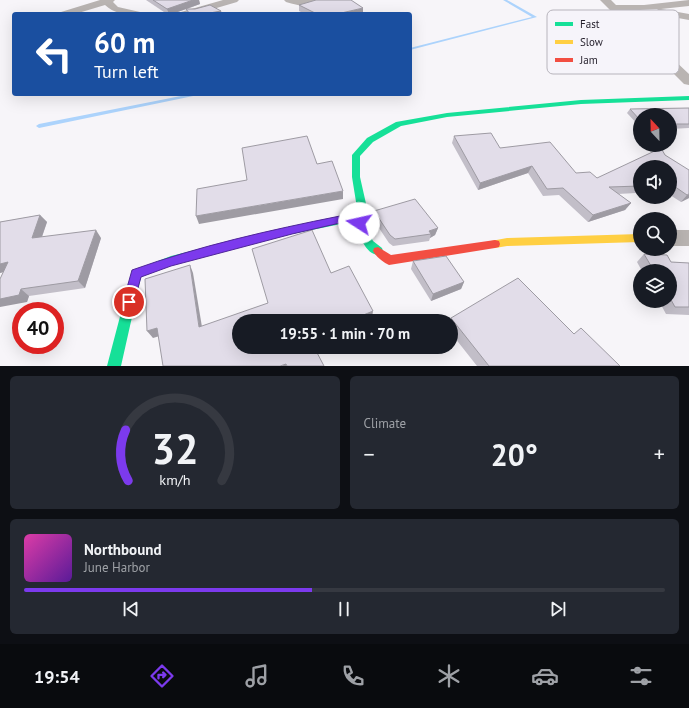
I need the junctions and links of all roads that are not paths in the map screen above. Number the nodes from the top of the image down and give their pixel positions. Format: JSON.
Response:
{"nodes":[{"id":1,"x":234,"y":0,"type":"edge"},
{"id":2,"x":289,"y":0,"type":"edge"},
{"id":3,"x":318,"y":0,"type":"edge"},
{"id":4,"x":108,"y":1,"type":"edge"},
{"id":5,"x":689,"y":3,"type":"edge"},
{"id":6,"x":308,"y":4,"type":"junction"},
{"id":7,"x":609,"y":4,"type":"edge"},
{"id":8,"x":644,"y":8,"type":"junction"},
{"id":9,"x":654,"y":10,"type":"edge"},
{"id":10,"x":293,"y":11,"type":"dead end"},
{"id":11,"x":72,"y":12,"type":"edge"},
{"id":12,"x":128,"y":12,"type":"edge"},
{"id":13,"x":192,"y":12,"type":"edge"},
{"id":14,"x":679,"y":15,"type":"edge"},
{"id":15,"x":689,"y":17,"type":"edge"},
{"id":16,"x":679,"y":71,"type":"edge"},
{"id":17,"x":689,"y":81,"type":"edge"},
{"id":18,"x":689,"y":98,"type":"edge"},
{"id":19,"x":359,"y":223,"type":"junction"},
{"id":20,"x":677,"y":238,"type":"edge"},
{"id":21,"x":689,"y":238,"type":"edge"},
{"id":22,"x":633,"y":239,"type":"edge"},
{"id":23,"x":114,"y":366,"type":"edge"}],
"edges":[{"from":1,"to":13,"type":"street"},
{"from":2,"to":6,"type":"street"},
{"from":3,"to":6,"type":"street"},
{"from":4,"to":11,"type":"street"},
{"from":4,"to":12,"type":"street"},
{"from":5,"to":8,"type":"street"},
{"from":6,"to":10,"type":"street"},
{"from":7,"to":8,"type":"street"},
{"from":8,"to":9,"type":"street"},
{"from":14,"to":15,"type":"street"},
{"from":16,"to":17,"type":"street"},
{"from":18,"to":19,"type":"street"},
{"from":19,"to":22,"type":"street"},
{"from":19,"to":23,"type":"street"},
{"from":20,"to":21,"type":"street"}]}
